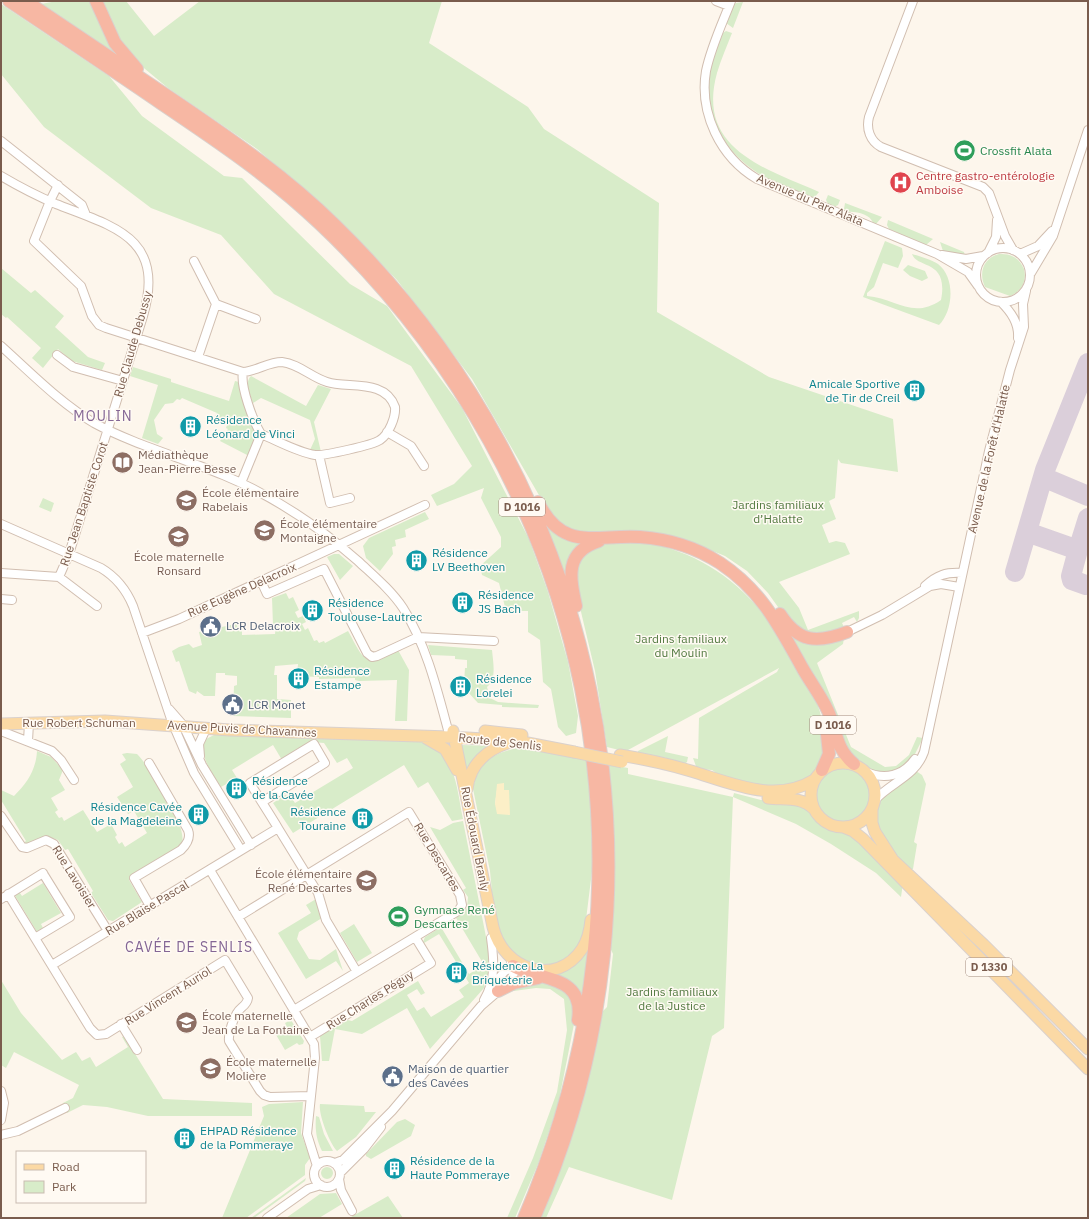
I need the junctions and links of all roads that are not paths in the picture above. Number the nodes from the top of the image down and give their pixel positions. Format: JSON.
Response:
{"nodes":[{"id":1,"x":9,"y":1,"type":"edge"},
{"id":2,"x":26,"y":1,"type":"edge"},
{"id":3,"x":96,"y":1,"type":"edge"},
{"id":4,"x":716,"y":1,"type":"edge"},
{"id":5,"x":913,"y":1,"type":"edge"},
{"id":6,"x":730,"y":4,"type":"edge"},
{"id":7,"x":169,"y":97,"type":"junction"},
{"id":8,"x":1088,"y":130,"type":"edge"},
{"id":9,"x":1,"y":141,"type":"edge"},
{"id":10,"x":1,"y":176,"type":"edge"},
{"id":11,"x":58,"y":185,"type":"junction"},
{"id":12,"x":50,"y":201,"type":"junction"},
{"id":13,"x":86,"y":215,"type":"junction"},
{"id":14,"x":997,"y":216,"type":"junction"},
{"id":15,"x":1057,"y":221,"type":"junction"},
{"id":16,"x":1017,"y":252,"type":"junction"},
{"id":17,"x":937,"y":254,"type":"junction"},
{"id":18,"x":985,"y":255,"type":"junction"},
{"id":19,"x":194,"y":261,"type":"dead end"},
{"id":20,"x":1031,"y":273,"type":"junction"},
{"id":21,"x":978,"y":286,"type":"junction"},
{"id":22,"x":1026,"y":291,"type":"junction"},
{"id":23,"x":1001,"y":302,"type":"junction"},
{"id":24,"x":216,"y":304,"type":"junction"},
{"id":25,"x":256,"y":319,"type":"dead end"},
{"id":26,"x":136,"y":338,"type":"junction"},
{"id":27,"x":1017,"y":345,"type":"junction"},
{"id":28,"x":1,"y":346,"type":"edge"},
{"id":29,"x":57,"y":354,"type":"dead end"},
{"id":30,"x":198,"y":357,"type":"junction"},
{"id":31,"x":243,"y":372,"type":"junction"},
{"id":32,"x":123,"y":381,"type":"junction"},
{"id":33,"x":481,"y":409,"type":"junction"},
{"id":34,"x":108,"y":430,"type":"junction"},
{"id":35,"x":387,"y":432,"type":"junction"},
{"id":36,"x":261,"y":434,"type":"junction"},
{"id":37,"x":319,"y":455,"type":"junction"},
{"id":38,"x":424,"y":466,"type":"dead end"},
{"id":39,"x":241,"y":483,"type":"junction"},
{"id":40,"x":350,"y":498,"type":"dead end"},
{"id":41,"x":425,"y":506,"type":"dead end"},
{"id":42,"x":1,"y":524,"type":"edge"},
{"id":43,"x":606,"y":539,"type":"junction"},
{"id":44,"x":341,"y":546,"type":"junction"},
{"id":45,"x":69,"y":554,"type":"junction"},
{"id":46,"x":726,"y":567,"type":"junction"},
{"id":47,"x":1,"y":573,"type":"edge"},
{"id":48,"x":962,"y":573,"type":"junction"},
{"id":49,"x":58,"y":578,"type":"junction"},
{"id":50,"x":261,"y":581,"type":"junction"},
{"id":51,"x":959,"y":587,"type":"junction"},
{"id":52,"x":917,"y":593,"type":"junction"},
{"id":53,"x":1,"y":599,"type":"edge"},
{"id":54,"x":12,"y":600,"type":"dead end"},
{"id":55,"x":97,"y":606,"type":"dead end"},
{"id":56,"x":847,"y":632,"type":"joint"},
{"id":57,"x":142,"y":633,"type":"junction"},
{"id":58,"x":418,"y":637,"type":"junction"},
{"id":59,"x":494,"y":641,"type":"dead end"},
{"id":60,"x":590,"y":684,"type":"junction"},
{"id":61,"x":813,"y":686,"type":"junction"},
{"id":62,"x":29,"y":723,"type":"junction"},
{"id":63,"x":1,"y":724,"type":"edge"},
{"id":64,"x":157,"y":724,"type":"joint"},
{"id":65,"x":178,"y":725,"type":"junction"},
{"id":66,"x":206,"y":729,"type":"junction"},
{"id":67,"x":1,"y":731,"type":"edge"},
{"id":68,"x":451,"y":733,"type":"junction"},
{"id":69,"x":420,"y":736,"type":"junction"},
{"id":70,"x":927,"y":737,"type":"junction"},
{"id":71,"x":28,"y":741,"type":"junction"},
{"id":72,"x":517,"y":741,"type":"junction"},
{"id":73,"x":573,"y":749,"type":"junction"},
{"id":74,"x":621,"y":759,"type":"junction"},
{"id":75,"x":149,"y":763,"type":"dead end"},
{"id":76,"x":854,"y":764,"type":"junction"},
{"id":77,"x":202,"y":765,"type":"junction"},
{"id":78,"x":193,"y":770,"type":"junction"},
{"id":79,"x":457,"y":770,"type":"junction"},
{"id":80,"x":822,"y":770,"type":"junction"},
{"id":81,"x":866,"y":772,"type":"junction"},
{"id":82,"x":74,"y":780,"type":"dead end"},
{"id":83,"x":814,"y":780,"type":"junction"},
{"id":84,"x":467,"y":797,"type":"junction"},
{"id":85,"x":262,"y":802,"type":"junction"},
{"id":86,"x":874,"y":805,"type":"junction"},
{"id":87,"x":814,"y":809,"type":"junction"},
{"id":88,"x":1,"y":816,"type":"edge"},
{"id":89,"x":843,"y":827,"type":"junction"},
{"id":90,"x":278,"y":828,"type":"junction"},
{"id":91,"x":251,"y":845,"type":"junction"},
{"id":92,"x":241,"y":850,"type":"junction"},
{"id":93,"x":599,"y":852,"type":"junction"},
{"id":94,"x":210,"y":870,"type":"junction"},
{"id":95,"x":307,"y":875,"type":"junction"},
{"id":96,"x":6,"y":896,"type":"edge"},
{"id":97,"x":150,"y":906,"type":"junction"},
{"id":98,"x":238,"y":917,"type":"junction"},
{"id":99,"x":108,"y":931,"type":"junction"},
{"id":100,"x":415,"y":937,"type":"junction"},
{"id":101,"x":35,"y":938,"type":"junction"},
{"id":102,"x":491,"y":938,"type":"junction"},
{"id":103,"x":514,"y":963,"type":"junction"},
{"id":104,"x":52,"y":965,"type":"junction"},
{"id":105,"x":357,"y":972,"type":"junction"},
{"id":106,"x":543,"y":977,"type":"junction"},
{"id":107,"x":495,"y":989,"type":"junction"},
{"id":108,"x":294,"y":1010,"type":"junction"},
{"id":109,"x":121,"y":1024,"type":"junction"},
{"id":110,"x":310,"y":1037,"type":"junction"},
{"id":111,"x":1088,"y":1048,"type":"edge"},
{"id":112,"x":137,"y":1050,"type":"dead end"},
{"id":113,"x":1088,"y":1069,"type":"edge"},
{"id":114,"x":1,"y":1091,"type":"edge"},
{"id":115,"x":569,"y":1092,"type":"junction"},
{"id":116,"x":311,"y":1096,"type":"junction"},
{"id":117,"x":66,"y":1108,"type":"dead end"},
{"id":118,"x":392,"y":1111,"type":"junction"},
{"id":119,"x":1,"y":1120,"type":"edge"},
{"id":120,"x":308,"y":1126,"type":"junction"},
{"id":121,"x":1,"y":1135,"type":"edge"},
{"id":122,"x":325,"y":1161,"type":"junction"},
{"id":123,"x":334,"y":1163,"type":"junction"},
{"id":124,"x":316,"y":1169,"type":"junction"},
{"id":125,"x":340,"y":1176,"type":"junction"},
{"id":126,"x":321,"y":1185,"type":"junction"},
{"id":127,"x":330,"y":1186,"type":"junction"},
{"id":128,"x":344,"y":1197,"type":"junction"},
{"id":129,"x":288,"y":1202,"type":"junction"},
{"id":130,"x":352,"y":1211,"type":"dead end"},
{"id":131,"x":266,"y":1218,"type":"edge"},
{"id":132,"x":524,"y":1218,"type":"edge"},
{"id":133,"x":534,"y":1218,"type":"edge"}],
"edges":[{"from":1,"to":93,"type":"highway","number":"D 1016"},
{"from":2,"to":7,"type":"highway","number":"D 1016"},
{"from":3,"to":7,"type":"highway"},
{"from":4,"to":6,"type":"street"},
{"from":5,"to":14,"type":"street"},
{"from":6,"to":17,"type":"street","name":"Avenue du Parc Alata"},
{"from":7,"to":33,"type":"highway","number":"D 1016"},
{"from":8,"to":15,"type":"street"},
{"from":9,"to":11,"type":"street"},
{"from":10,"to":12,"type":"street","name":"Rue Claude Debussy"},
{"from":11,"to":12,"type":"street"},
{"from":11,"to":13,"type":"street"},
{"from":12,"to":13,"type":"street","name":"Rue Claude Debussy"},
{"from":12,"to":26,"type":"street"},
{"from":13,"to":26,"type":"street","name":"Rue Claude Debussy"},
{"from":14,"to":16,"type":"street"},
{"from":14,"to":18,"type":"street"},
{"from":15,"to":16,"type":"street"},
{"from":15,"to":20,"type":"street"},
{"from":16,"to":18,"type":"street"},
{"from":16,"to":20,"type":"street"},
{"from":17,"to":18,"type":"street","name":"Avenue du Parc Alata"},
{"from":17,"to":21,"type":"street","name":"Avenue du Parc Alata"},
{"from":18,"to":21,"type":"street"},
{"from":19,"to":24,"type":"street"},
{"from":20,"to":22,"type":"street"},
{"from":21,"to":23,"type":"street"},
{"from":22,"to":23,"type":"street"},
{"from":22,"to":27,"type":"street","name":"Avenue de la Forêt d'Halatte"},
{"from":23,"to":27,"type":"street","name":"Avenue de la Forêt d'Halatte"},
{"from":24,"to":25,"type":"street"},
{"from":24,"to":30,"type":"street"},
{"from":26,"to":30,"type":"street"},
{"from":26,"to":32,"type":"street","name":"Rue Claude Debussy"},
{"from":27,"to":48,"type":"street","name":"Avenue de la Forêt d'Halatte"},
{"from":28,"to":34,"type":"street"},
{"from":29,"to":32,"type":"street"},
{"from":30,"to":31,"type":"street"},
{"from":31,"to":35,"type":"street"},
{"from":31,"to":36,"type":"street"},
{"from":32,"to":34,"type":"street","name":"Rue Claude Debussy"},
{"from":33,"to":43,"type":"highway","number":"D 1016"},
{"from":33,"to":60,"type":"highway","number":"D 1016"},
{"from":34,"to":39,"type":"street"},
{"from":34,"to":45,"type":"street","name":"Rue Jean Baptiste Corot"},
{"from":35,"to":37,"type":"street"},
{"from":35,"to":38,"type":"street"},
{"from":36,"to":37,"type":"street"},
{"from":36,"to":39,"type":"street"},
{"from":37,"to":40,"type":"street"},
{"from":39,"to":44,"type":"street"},
{"from":41,"to":44,"type":"street","name":"Rue Eugène Delacroix"},
{"from":42,"to":45,"type":"street"},
{"from":43,"to":46,"type":"highway","number":"D 1016"},
{"from":43,"to":60,"type":"highway","number":"D 1016"},
{"from":44,"to":50,"type":"street","name":"Rue Eugène Delacroix"},
{"from":44,"to":58,"type":"street"},
{"from":45,"to":49,"type":"street","name":"Rue Jean Baptiste Corot"},
{"from":45,"to":57,"type":"street"},
{"from":46,"to":56,"type":"highway"},
{"from":46,"to":61,"type":"highway","number":"D 1016"},
{"from":47,"to":49,"type":"street"},
{"from":48,"to":51,"type":"street","name":"Avenue de la Forêt d'Halatte"},
{"from":48,"to":52,"type":"street"},
{"from":49,"to":55,"type":"street"},
{"from":50,"to":57,"type":"street","name":"Rue Eugène Delacroix"},
{"from":50,"to":58,"type":"street"},
{"from":51,"to":52,"type":"street"},
{"from":51,"to":70,"type":"street","name":"Avenue de la Forêt d'Halatte"},
{"from":52,"to":56,"type":"street"},
{"from":53,"to":54,"type":"street"},
{"from":57,"to":65,"type":"street"},
{"from":58,"to":59,"type":"street"},
{"from":58,"to":68,"type":"street"},
{"from":60,"to":133,"type":"highway","number":"D 1016"},
{"from":61,"to":76,"type":"highway","number":"D 1016"},
{"from":61,"to":80,"type":"highway","number":"D 1016"},
{"from":62,"to":63,"type":"main road","name":"Rue Robert Schuman"},
{"from":62,"to":64,"type":"main road","name":"Rue Robert Schuman"},
{"from":62,"to":71,"type":"street"},
{"from":64,"to":65,"type":"main road","name":"Avenue Puvis de Chavannes"},
{"from":65,"to":66,"type":"main road","name":"Avenue Puvis de Chavannes"},
{"from":65,"to":68,"type":"main road","name":"Avenue Puvis de Chavannes"},
{"from":65,"to":77,"type":"street"},
{"from":65,"to":78,"type":"street"},
{"from":66,"to":69,"type":"main road","name":"Avenue Puvis de Chavannes"},
{"from":66,"to":77,"type":"street"},
{"from":67,"to":71,"type":"street"},
{"from":68,"to":69,"type":"main road","name":"Avenue Puvis de Chavannes"},
{"from":68,"to":72,"type":"main road","name":"Route de Senlis"},
{"from":68,"to":73,"type":"main road","name":"Route de Senlis"},
{"from":68,"to":79,"type":"main road","name":"Rue Édouard Branly"},
{"from":68,"to":84,"type":"main road","name":"Rue Édouard Branly"},
{"from":69,"to":79,"type":"main road"},
{"from":70,"to":81,"type":"street","name":"Avenue de la Forêt d'Halatte"},
{"from":70,"to":86,"type":"street","name":"Avenue de la Forêt d'Halatte"},
{"from":71,"to":82,"type":"street"},
{"from":72,"to":73,"type":"main road","name":"Route de Senlis"},
{"from":72,"to":84,"type":"main road"},
{"from":73,"to":74,"type":"main road","bridge":true},
{"from":74,"to":83,"type":"main road"},
{"from":74,"to":87,"type":"main road"},
{"from":75,"to":97,"type":"street"},
{"from":76,"to":80,"type":"main road"},
{"from":76,"to":81,"type":"main road"},
{"from":77,"to":78,"type":"street"},
{"from":77,"to":91,"type":"street"},
{"from":78,"to":92,"type":"street"},
{"from":79,"to":102,"type":"main road","name":"Rue Édouard Branly"},
{"from":80,"to":83,"type":"main road"},
{"from":81,"to":86,"type":"main road"},
{"from":83,"to":87,"type":"main road"},
{"from":84,"to":103,"type":"main road","name":"Rue Édouard Branly"},
{"from":85,"to":85,"type":"street"},
{"from":85,"to":90,"type":"street"},
{"from":86,"to":89,"type":"main road"},
{"from":86,"to":111,"type":"main road","number":"D 1330"},
{"from":87,"to":89,"type":"main road"},
{"from":88,"to":99,"type":"street","name":"Rue Lavoisier"},
{"from":89,"to":113,"type":"main road","number":"D 1330"},
{"from":90,"to":91,"type":"street","name":"Rue Blaise Pascal"},
{"from":90,"to":95,"type":"street"},
{"from":91,"to":92,"type":"street","name":"Rue Blaise Pascal"},
{"from":92,"to":94,"type":"street","name":"Rue Blaise Pascal"},
{"from":93,"to":103,"type":"main road"},
{"from":93,"to":115,"type":"highway","number":"D 1016"},
{"from":94,"to":97,"type":"street","name":"Rue Blaise Pascal"},
{"from":94,"to":98,"type":"street"},
{"from":95,"to":98,"type":"street","name":"Rue Descartes"},
{"from":95,"to":100,"type":"street","name":"Rue Descartes"},
{"from":95,"to":105,"type":"street"},
{"from":96,"to":101,"type":"street","name":"Rue Vincent Auriol"},
{"from":96,"to":101,"type":"street"},
{"from":97,"to":99,"type":"street","name":"Rue Blaise Pascal"},
{"from":98,"to":108,"type":"street"},
{"from":99,"to":104,"type":"street","name":"Rue Blaise Pascal"},
{"from":100,"to":105,"type":"street","name":"Rue Descartes"},
{"from":100,"to":110,"type":"street","name":"Rue Charles Péguy"},
{"from":101,"to":104,"type":"street","name":"Rue Vincent Auriol"},
{"from":102,"to":103,"type":"main road","name":"Rue Édouard Branly"},
{"from":102,"to":107,"type":"street","name":"Rue Édouard Branly"},
{"from":103,"to":106,"type":"highway"},
{"from":103,"to":107,"type":"street"},
{"from":104,"to":109,"type":"street","name":"Rue Vincent Auriol"},
{"from":105,"to":108,"type":"street","name":"Rue Descartes"},
{"from":106,"to":107,"type":"highway"},
{"from":106,"to":115,"type":"highway"},
{"from":107,"to":118,"type":"street"},
{"from":108,"to":110,"type":"street"},
{"from":109,"to":112,"type":"street"},
{"from":109,"to":116,"type":"street","name":"Rue Vincent Auriol"},
{"from":110,"to":116,"type":"street"},
{"from":114,"to":119,"type":"street"},
{"from":115,"to":132,"type":"highway","number":"D 1016"},
{"from":116,"to":120,"type":"street"},
{"from":117,"to":121,"type":"street"},
{"from":118,"to":123,"type":"street"},
{"from":118,"to":125,"type":"street"},
{"from":120,"to":122,"type":"street"},
{"from":120,"to":124,"type":"street"},
{"from":122,"to":123,"type":"street"},
{"from":122,"to":124,"type":"street"},
{"from":123,"to":125,"type":"street"},
{"from":124,"to":126,"type":"street"},
{"from":124,"to":129,"type":"street"},
{"from":125,"to":127,"type":"street"},
{"from":125,"to":128,"type":"street"},
{"from":126,"to":127,"type":"street"},
{"from":126,"to":129,"type":"street"},
{"from":127,"to":128,"type":"street"},
{"from":128,"to":130,"type":"street"},
{"from":129,"to":131,"type":"street"}]}
